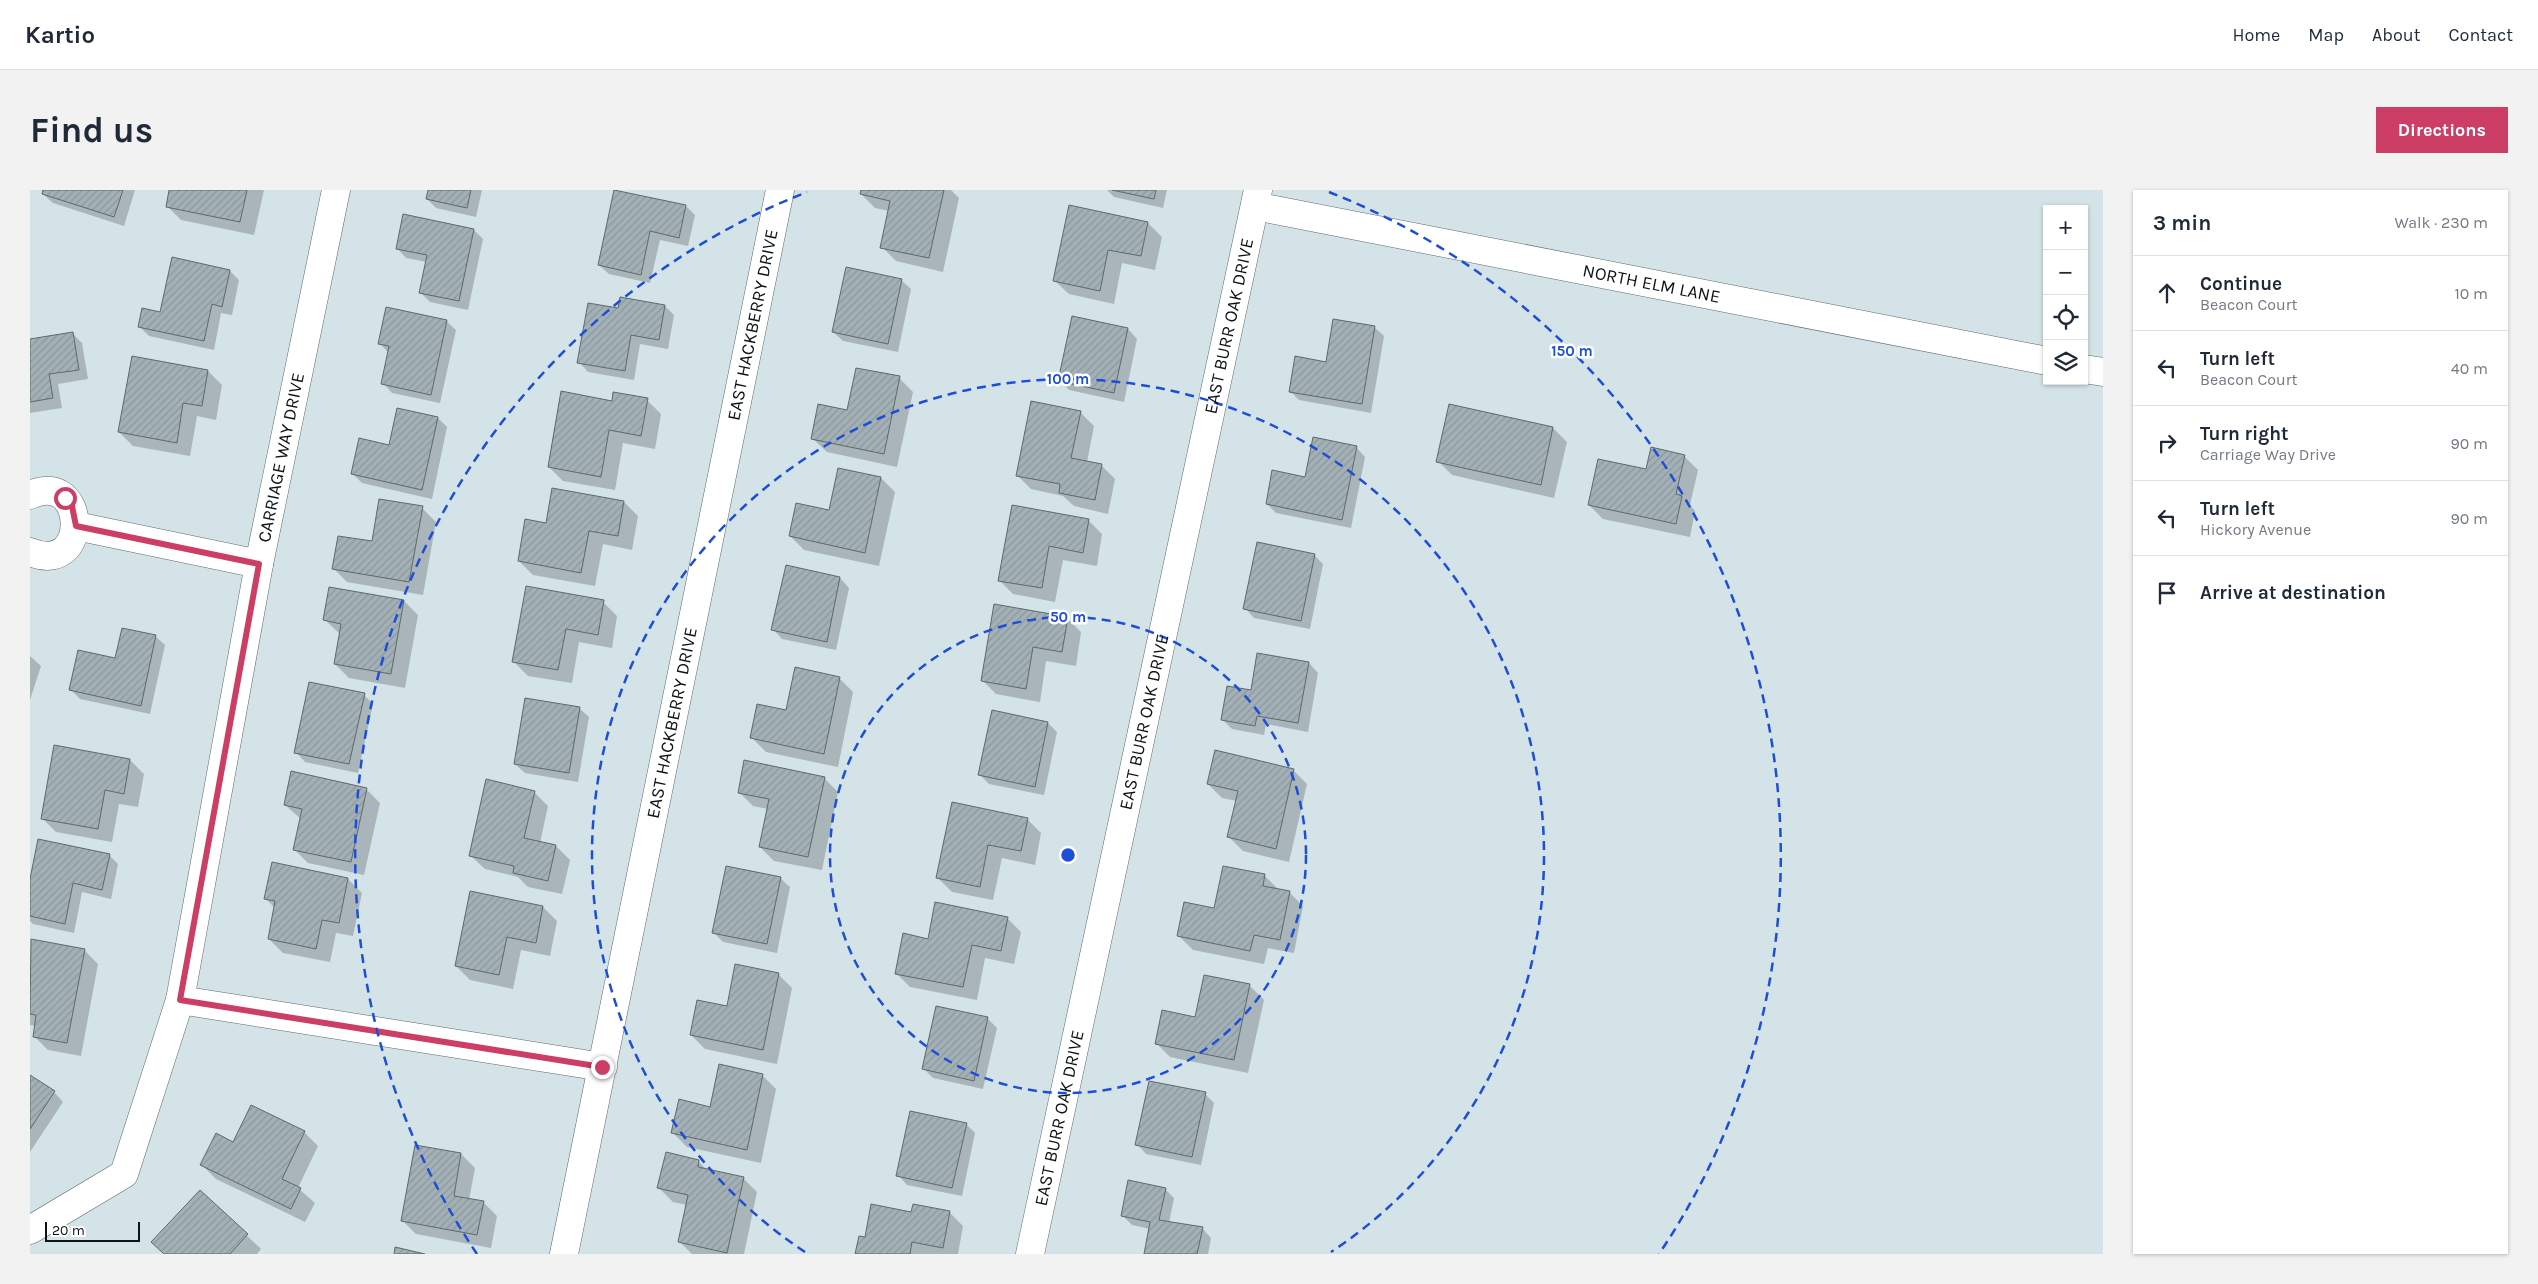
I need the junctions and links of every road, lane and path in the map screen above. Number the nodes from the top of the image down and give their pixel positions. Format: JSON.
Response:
{"nodes":[{"id":1,"x":336,"y":190,"type":"edge"},
{"id":2,"x":780,"y":190,"type":"edge"},
{"id":3,"x":1257,"y":198,"type":"edge"},
{"id":4,"x":2043,"y":360,"type":"edge"},
{"id":5,"x":2088,"y":370,"type":"edge"},
{"id":6,"x":2103,"y":372,"type":"edge"},
{"id":7,"x":30,"y":495,"type":"edge"},
{"id":8,"x":76,"y":526,"type":"junction"},
{"id":9,"x":30,"y":552,"type":"edge"},
{"id":10,"x":259,"y":564,"type":"junction"},
{"id":11,"x":180,"y":1000,"type":"junction"},
{"id":12,"x":602,"y":1067,"type":"junction"},
{"id":13,"x":30,"y":1230,"type":"edge"},
{"id":14,"x":564,"y":1254,"type":"edge"},
{"id":15,"x":1030,"y":1254,"type":"edge"}],
"edges":[{"from":1,"to":10,"type":"street","name":"CARRIAGE WAY DRIVE"},
{"from":2,"to":12,"type":"street","name":"EAST HACKBERRY DRIVE"},
{"from":3,"to":4,"type":"street","name":"NORTH ELM LANE"},
{"from":3,"to":15,"type":"street","name":"EAST BURR OAK DRIVE"},
{"from":5,"to":6,"type":"street"},
{"from":7,"to":8,"type":"street"},
{"from":8,"to":9,"type":"street"},
{"from":8,"to":10,"type":"street"},
{"from":10,"to":11,"type":"street","name":"CARRIAGE WAY DRIVE"},
{"from":11,"to":12,"type":"street"},
{"from":11,"to":13,"type":"street","name":"CARRIAGE WAY DRIVE"},
{"from":12,"to":14,"type":"street","name":"EAST HACKBERRY DRIVE"}]}
